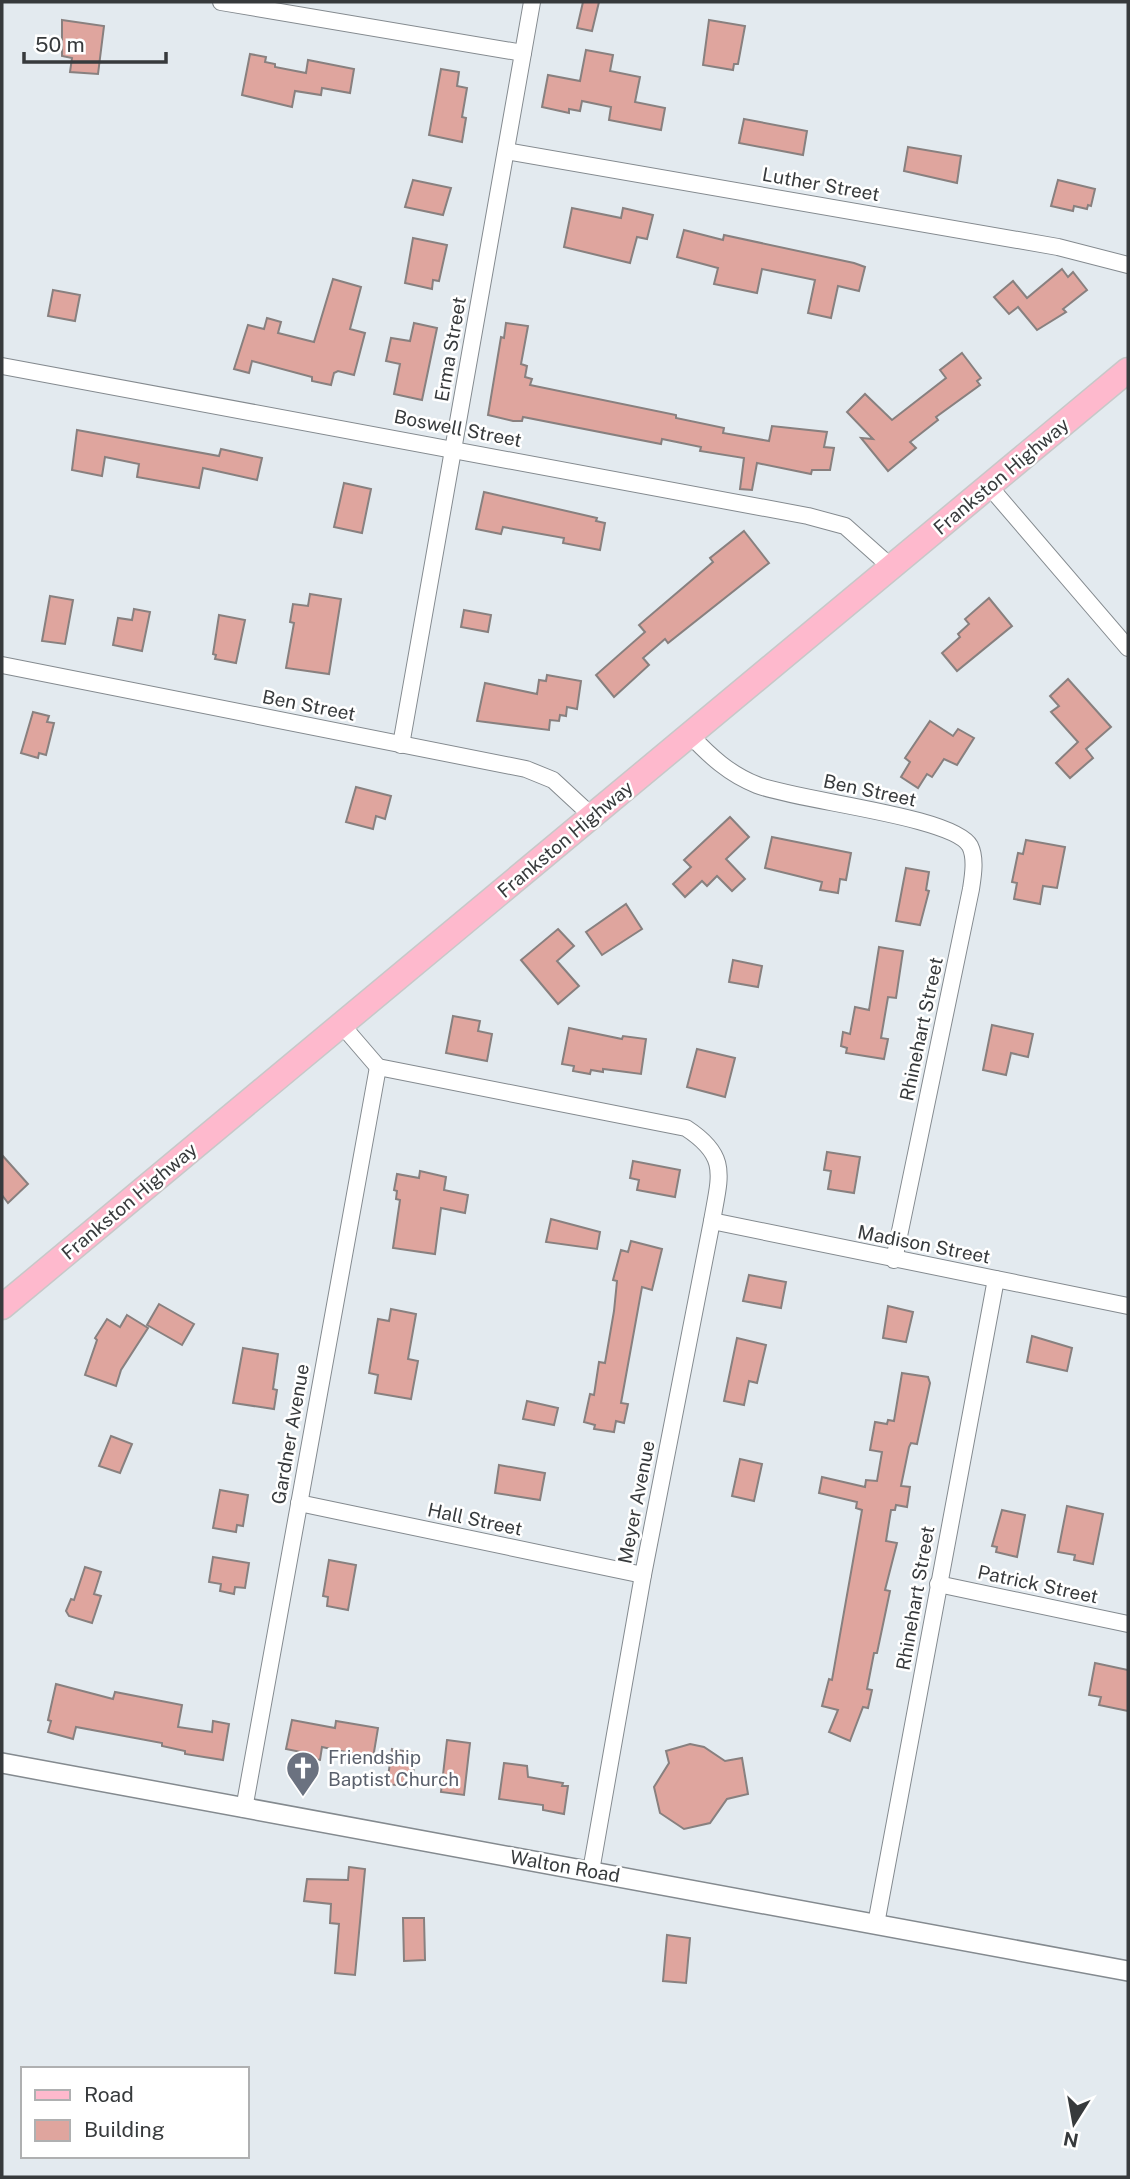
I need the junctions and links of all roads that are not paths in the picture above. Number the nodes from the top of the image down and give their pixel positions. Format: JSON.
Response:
{"nodes":[{"id":1,"x":221,"y":2,"type":"edge"},
{"id":2,"x":532,"y":2,"type":"edge"},
{"id":3,"x":523,"y":53,"type":"junction"},
{"id":4,"x":506,"y":151,"type":"junction"},
{"id":5,"x":1128,"y":265,"type":"edge"},
{"id":6,"x":2,"y":366,"type":"edge"},
{"id":7,"x":1128,"y":370,"type":"edge"},
{"id":8,"x":453,"y":448,"type":"junction"},
{"id":9,"x":989,"y":485,"type":"junction"},
{"id":10,"x":891,"y":567,"type":"junction"},
{"id":11,"x":1128,"y":648,"type":"edge"},
{"id":12,"x":2,"y":665,"type":"edge"},
{"id":13,"x":690,"y":735,"type":"junction"},
{"id":14,"x":401,"y":745,"type":"junction"},
{"id":15,"x":593,"y":817,"type":"junction"},
{"id":16,"x":970,"y":847,"type":"joint"},
{"id":17,"x":341,"y":1024,"type":"junction"},
{"id":18,"x":378,"y":1067,"type":"junction"},
{"id":19,"x":712,"y":1222,"type":"junction"},
{"id":20,"x":894,"y":1260,"type":"junction"},
{"id":21,"x":996,"y":1279,"type":"junction"},
{"id":22,"x":1128,"y":1306,"type":"edge"},
{"id":23,"x":2,"y":1307,"type":"edge"},
{"id":24,"x":299,"y":1503,"type":"junction"},
{"id":25,"x":643,"y":1575,"type":"junction"},
{"id":26,"x":938,"y":1584,"type":"junction"},
{"id":27,"x":1128,"y":1624,"type":"edge"},
{"id":28,"x":2,"y":1763,"type":"edge"},
{"id":29,"x":244,"y":1808,"type":"junction"},
{"id":30,"x":591,"y":1871,"type":"junction"},
{"id":31,"x":876,"y":1924,"type":"junction"},
{"id":32,"x":1128,"y":1971,"type":"edge"}],
"edges":[{"from":1,"to":3,"type":"street"},
{"from":2,"to":3,"type":"street","name":"Erma Street"},
{"from":3,"to":4,"type":"street","name":"Erma Street"},
{"from":4,"to":5,"type":"street","name":"Luther Street"},
{"from":4,"to":8,"type":"street","name":"Erma Street"},
{"from":6,"to":8,"type":"street","name":"Boswell Street"},
{"from":7,"to":9,"type":"main road","name":"Frankston Highway"},
{"from":8,"to":10,"type":"street","name":"Boswell Street"},
{"from":8,"to":14,"type":"street","name":"Erma Street"},
{"from":9,"to":10,"type":"main road","name":"Frankston Highway"},
{"from":9,"to":11,"type":"street"},
{"from":10,"to":13,"type":"main road","name":"Frankston Highway"},
{"from":12,"to":14,"type":"street","name":"Ben Street"},
{"from":13,"to":15,"type":"main road","name":"Frankston Highway"},
{"from":13,"to":16,"type":"street","name":"Ben Street"},
{"from":14,"to":15,"type":"street","name":"Ben Street"},
{"from":15,"to":17,"type":"main road","name":"Frankston Highway"},
{"from":16,"to":20,"type":"street","name":"Rhinehart Street"},
{"from":17,"to":18,"type":"street"},
{"from":17,"to":23,"type":"main road","name":"Frankston Highway"},
{"from":18,"to":19,"type":"street","name":"Meyer Avenue"},
{"from":18,"to":24,"type":"street","name":"Gardner Avenue"},
{"from":19,"to":20,"type":"street","name":"Madison Street"},
{"from":19,"to":25,"type":"street","name":"Meyer Avenue"},
{"from":20,"to":21,"type":"street","name":"Madison Street"},
{"from":21,"to":22,"type":"street","name":"Madison Street"},
{"from":21,"to":26,"type":"street","name":"Rhinehart Street"},
{"from":24,"to":25,"type":"street","name":"Hall Street"},
{"from":24,"to":29,"type":"street","name":"Gardner Avenue"},
{"from":25,"to":30,"type":"street","name":"Meyer Avenue"},
{"from":26,"to":27,"type":"street","name":"Patrick Street"},
{"from":26,"to":31,"type":"street","name":"Rhinehart Street"},
{"from":28,"to":29,"type":"street","name":"Walton Road"},
{"from":29,"to":30,"type":"street","name":"Walton Road"},
{"from":30,"to":31,"type":"street","name":"Walton Road"},
{"from":31,"to":32,"type":"street","name":"Walton Road"}]}
